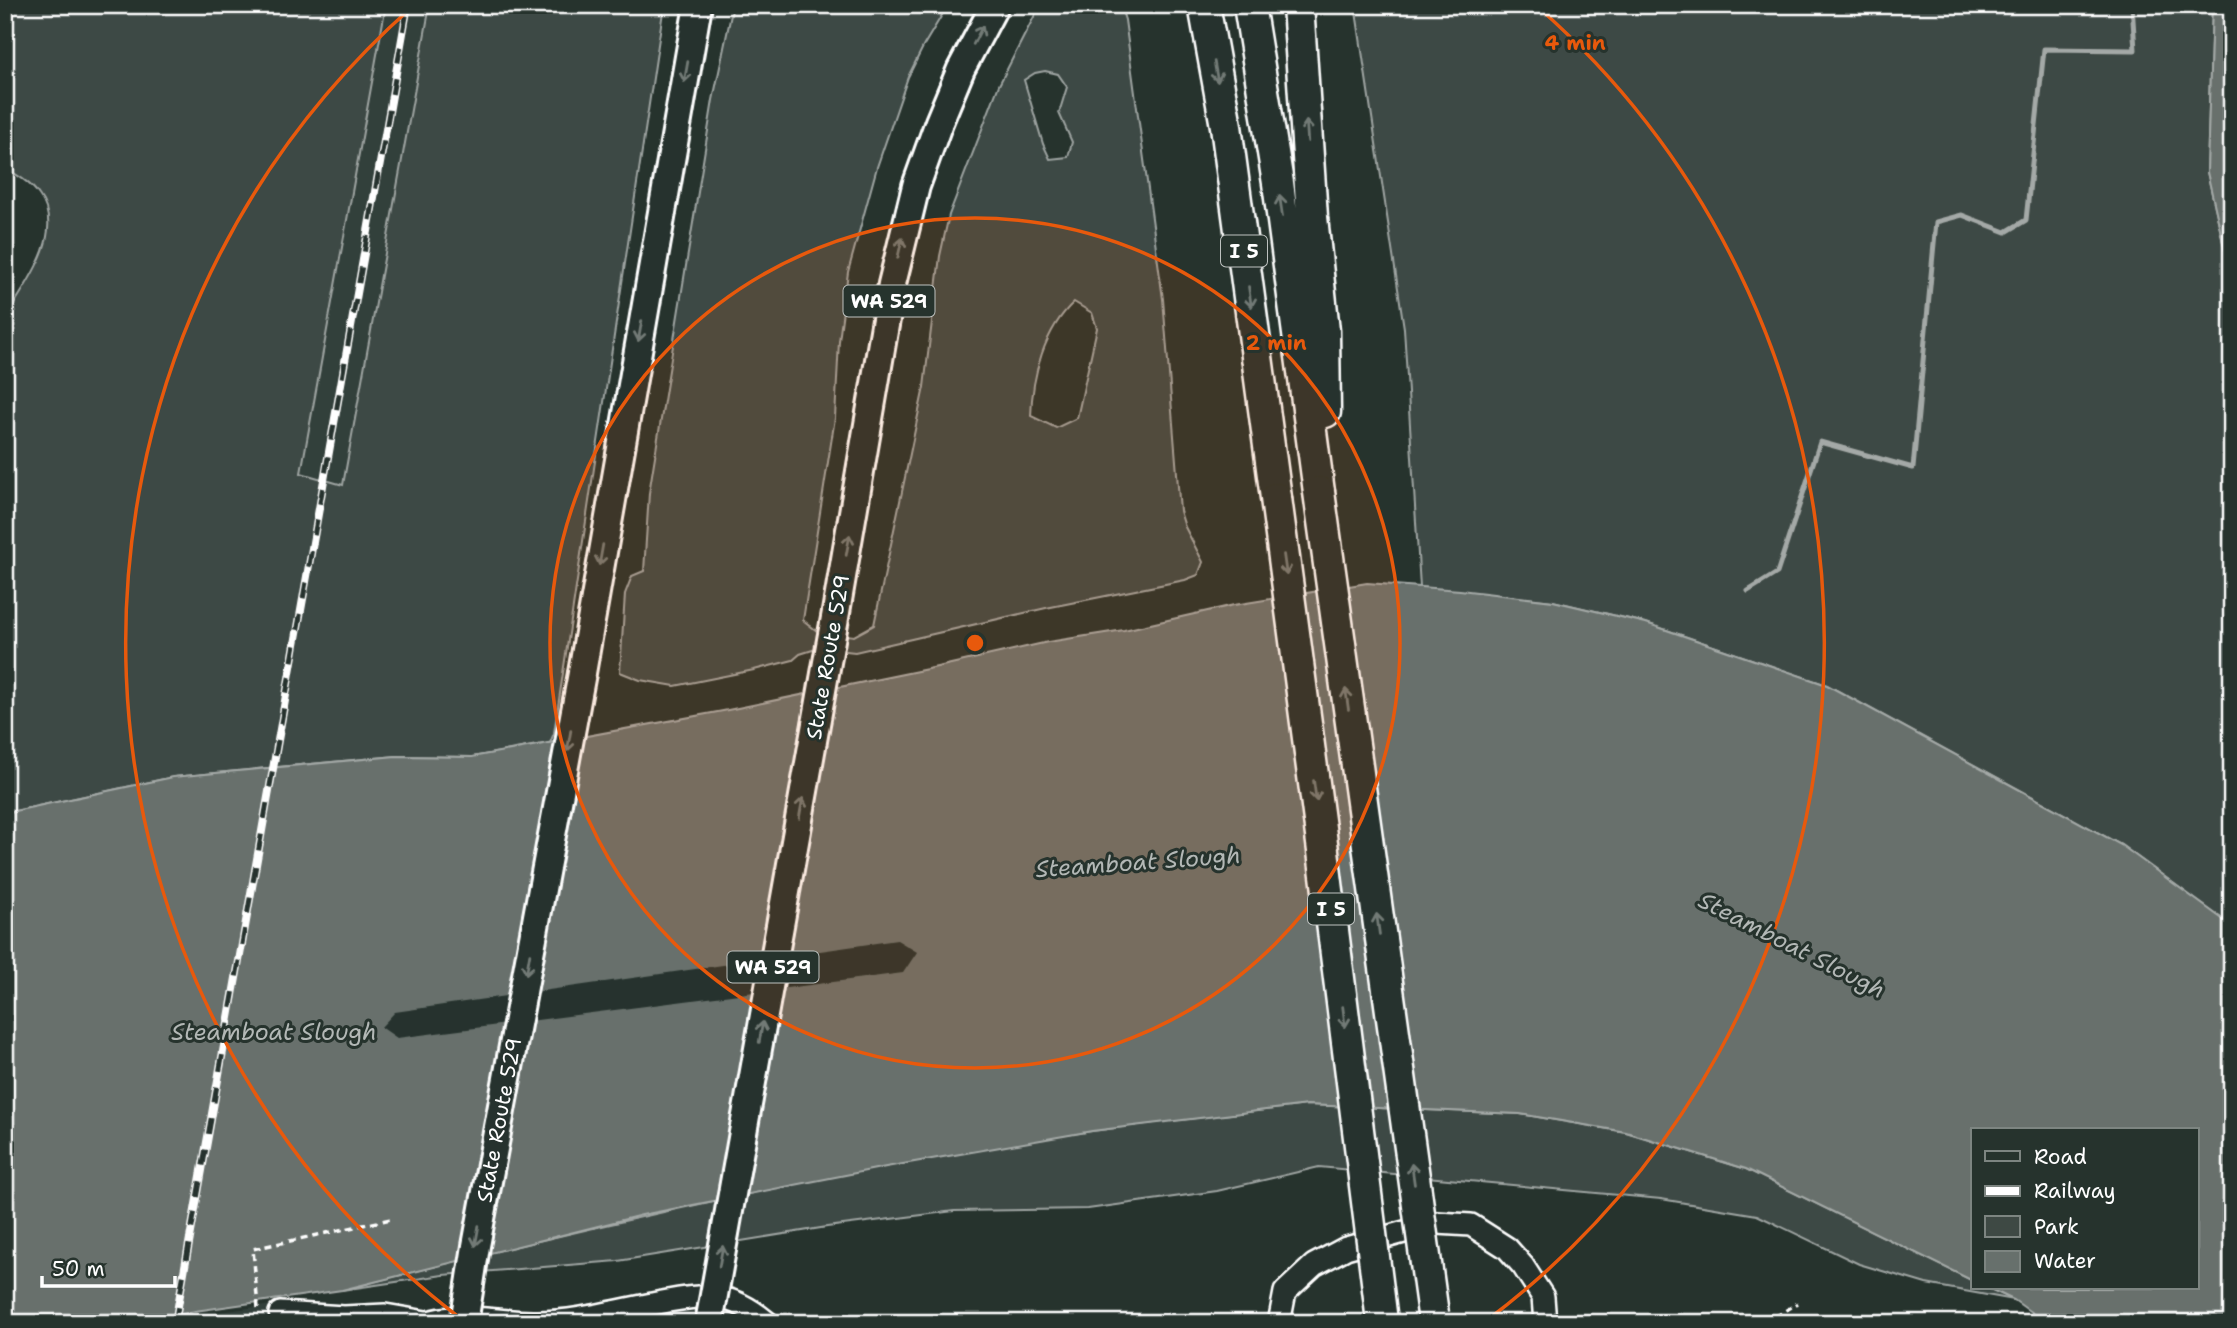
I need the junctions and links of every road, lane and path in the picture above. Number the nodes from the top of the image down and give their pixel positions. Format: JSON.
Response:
{"nodes":[{"id":1,"x":698,"y":5,"type":"edge"},
{"id":2,"x":995,"y":5,"type":"edge"},
{"id":3,"x":1204,"y":5,"type":"edge"},
{"id":4,"x":1249,"y":5,"type":"edge"},
{"id":5,"x":1298,"y":5,"type":"edge"},
{"id":6,"x":1320,"y":492,"type":"junction"},
{"id":7,"x":391,"y":1219,"type":"dead end"},
{"id":8,"x":1798,"y":1303,"type":"dead end"},
{"id":9,"x":258,"y":1308,"type":"dead end"},
{"id":10,"x":280,"y":1313,"type":"dead end"},
{"id":11,"x":1434,"y":1319,"type":"edge"},
{"id":12,"x":426,"y":1322,"type":"edge"},
{"id":13,"x":1382,"y":1322,"type":"edge"},
{"id":14,"x":464,"y":1323,"type":"edge"},
{"id":15,"x":709,"y":1323,"type":"edge"},
{"id":16,"x":768,"y":1323,"type":"edge"},
{"id":17,"x":1279,"y":1323,"type":"edge"},
{"id":18,"x":1545,"y":1323,"type":"edge"},
{"id":19,"x":1765,"y":1323,"type":"edge"}],
"edges":[{"from":1,"to":14,"type":"main road","name":"State Route 529","one_way":true,"bridge":true},
{"from":15,"to":2,"type":"main road","name":"State Route 529","number":"WA 529","one_way":true,"bridge":true},
{"from":3,"to":13,"type":"highway","number":"I 5","one_way":true,"bridge":true},
{"from":6,"to":4,"type":"highway","number":"I 5","one_way":true},
{"from":6,"to":5,"type":"highway","one_way":true},
{"from":11,"to":6,"type":"highway","number":"I 5","one_way":true,"bridge":true},
{"from":7,"to":9,"type":"path"},
{"from":8,"to":19,"type":"path"},
{"from":10,"to":12,"type":"street"},
{"from":12,"to":16,"type":"street"},
{"from":17,"to":18,"type":"street"}]}
